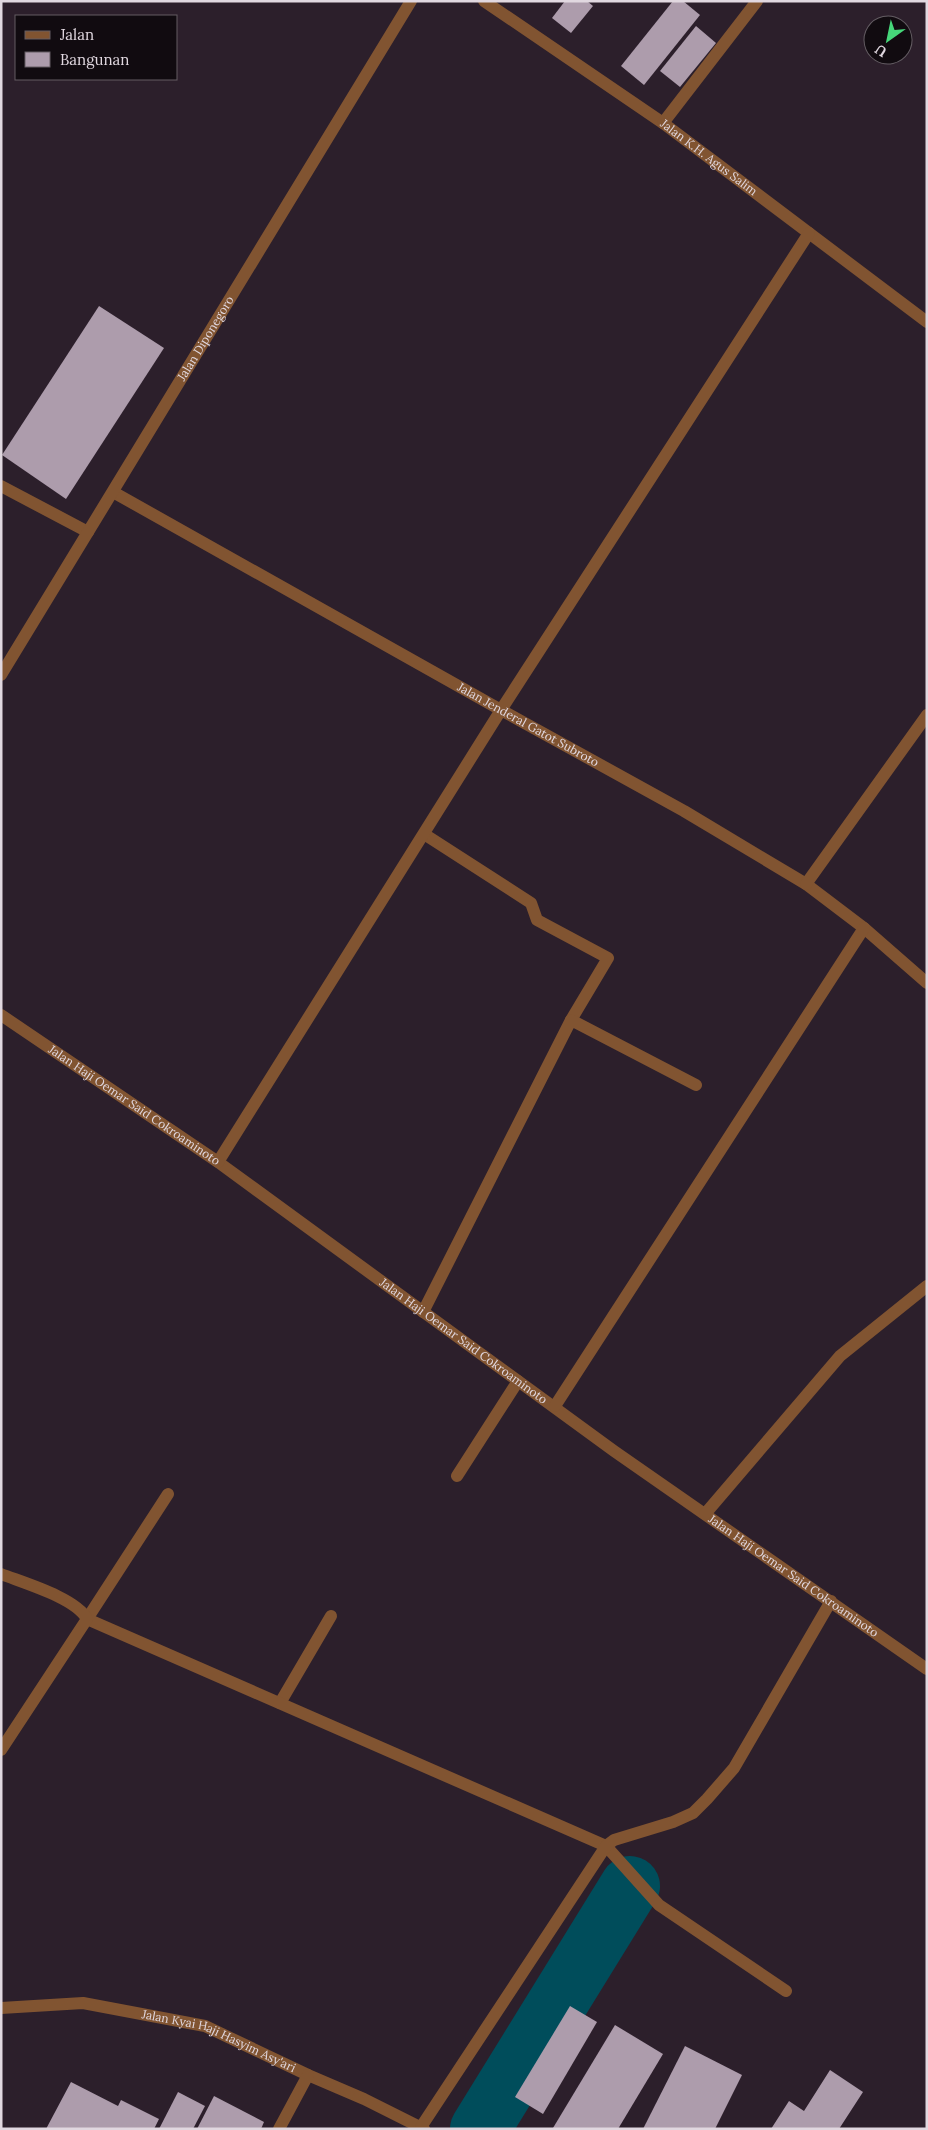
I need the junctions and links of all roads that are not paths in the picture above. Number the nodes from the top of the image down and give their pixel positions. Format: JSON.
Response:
{"nodes":[{"id":1,"x":411,"y":1,"type":"edge"},
{"id":2,"x":484,"y":1,"type":"edge"},
{"id":3,"x":757,"y":1,"type":"edge"},
{"id":4,"x":663,"y":123,"type":"junction"},
{"id":5,"x":809,"y":233,"type":"junction"},
{"id":6,"x":927,"y":322,"type":"edge"},
{"id":7,"x":1,"y":486,"type":"edge"},
{"id":8,"x":113,"y":492,"type":"junction"},
{"id":9,"x":88,"y":532,"type":"junction"},
{"id":10,"x":1,"y":675,"type":"edge"},
{"id":11,"x":501,"y":710,"type":"junction"},
{"id":12,"x":927,"y":715,"type":"edge"},
{"id":13,"x":424,"y":834,"type":"junction"},
{"id":14,"x":806,"y":884,"type":"junction"},
{"id":15,"x":864,"y":928,"type":"junction"},
{"id":16,"x":927,"y":983,"type":"edge"},
{"id":17,"x":1,"y":1015,"type":"edge"},
{"id":18,"x":572,"y":1020,"type":"junction"},
{"id":19,"x":696,"y":1085,"type":"dead end"},
{"id":20,"x":218,"y":1162,"type":"junction"},
{"id":21,"x":927,"y":1286,"type":"edge"},
{"id":22,"x":423,"y":1312,"type":"junction"},
{"id":23,"x":518,"y":1381,"type":"junction"},
{"id":24,"x":555,"y":1406,"type":"junction"},
{"id":25,"x":457,"y":1476,"type":"dead end"},
{"id":26,"x":168,"y":1494,"type":"dead end"},
{"id":27,"x":705,"y":1514,"type":"junction"},
{"id":28,"x":1,"y":1574,"type":"edge"},
{"id":29,"x":831,"y":1601,"type":"junction"},
{"id":30,"x":331,"y":1616,"type":"dead end"},
{"id":31,"x":87,"y":1620,"type":"junction"},
{"id":32,"x":927,"y":1669,"type":"edge"},
{"id":33,"x":280,"y":1703,"type":"junction"},
{"id":34,"x":1,"y":1750,"type":"edge"},
{"id":35,"x":606,"y":1846,"type":"junction"},
{"id":36,"x":786,"y":1991,"type":"dead end"},
{"id":37,"x":1,"y":2008,"type":"edge"},
{"id":38,"x":308,"y":2075,"type":"junction"},
{"id":39,"x":423,"y":2128,"type":"edge"},
{"id":40,"x":279,"y":2129,"type":"edge"}],
"edges":[{"from":1,"to":8,"type":"street","name":"Jalan Diponegoro"},
{"from":2,"to":4,"type":"street","name":"Jalan K.H. Agus Salim"},
{"from":3,"to":4,"type":"street"},
{"from":4,"to":5,"type":"street","name":"Jalan K.H. Agus Salim"},
{"from":5,"to":6,"type":"street","name":"Jalan K.H. Agus Salim"},
{"from":5,"to":11,"type":"street"},
{"from":7,"to":9,"type":"street"},
{"from":8,"to":9,"type":"street","name":"Jalan Diponegoro"},
{"from":8,"to":11,"type":"street","name":"Jalan Jenderal Gatot Subroto"},
{"from":9,"to":10,"type":"street","name":"Jalan Diponegoro"},
{"from":11,"to":13,"type":"street"},
{"from":11,"to":14,"type":"street","name":"Jalan Jenderal Gatot Subroto"},
{"from":12,"to":14,"type":"street"},
{"from":13,"to":18,"type":"street"},
{"from":13,"to":20,"type":"street"},
{"from":14,"to":15,"type":"street","name":"Jalan Jenderal Gatot Subroto"},
{"from":15,"to":16,"type":"street","name":"Jalan Jenderal Gatot Subroto"},
{"from":15,"to":24,"type":"street"},
{"from":17,"to":20,"type":"street","name":"Jalan Haji Oemar Said Cokroaminoto"},
{"from":18,"to":19,"type":"street"},
{"from":18,"to":22,"type":"street"},
{"from":20,"to":22,"type":"street","name":"Jalan Haji Oemar Said Cokroaminoto"},
{"from":21,"to":27,"type":"street"},
{"from":22,"to":23,"type":"street","name":"Jalan Haji Oemar Said Cokroaminoto"},
{"from":23,"to":24,"type":"street","name":"Jalan Haji Oemar Said Cokroaminoto"},
{"from":23,"to":25,"type":"street"},
{"from":24,"to":27,"type":"street","name":"Jalan Haji Oemar Said Cokroaminoto"},
{"from":26,"to":31,"type":"street"},
{"from":27,"to":29,"type":"street","name":"Jalan Haji Oemar Said Cokroaminoto"},
{"from":28,"to":31,"type":"street"},
{"from":29,"to":32,"type":"street","name":"Jalan Haji Oemar Said Cokroaminoto"},
{"from":29,"to":35,"type":"street"},
{"from":30,"to":33,"type":"street"},
{"from":31,"to":33,"type":"street"},
{"from":31,"to":34,"type":"street"},
{"from":33,"to":35,"type":"street"},
{"from":35,"to":36,"type":"street"},
{"from":35,"to":39,"type":"street"},
{"from":37,"to":38,"type":"street","name":"Jalan Kyai Haji Hasyim Asy'ari"},
{"from":38,"to":39,"type":"street","name":"Jalan Kyai Haji Hasyim Asy'ari"},
{"from":38,"to":40,"type":"street"}]}
